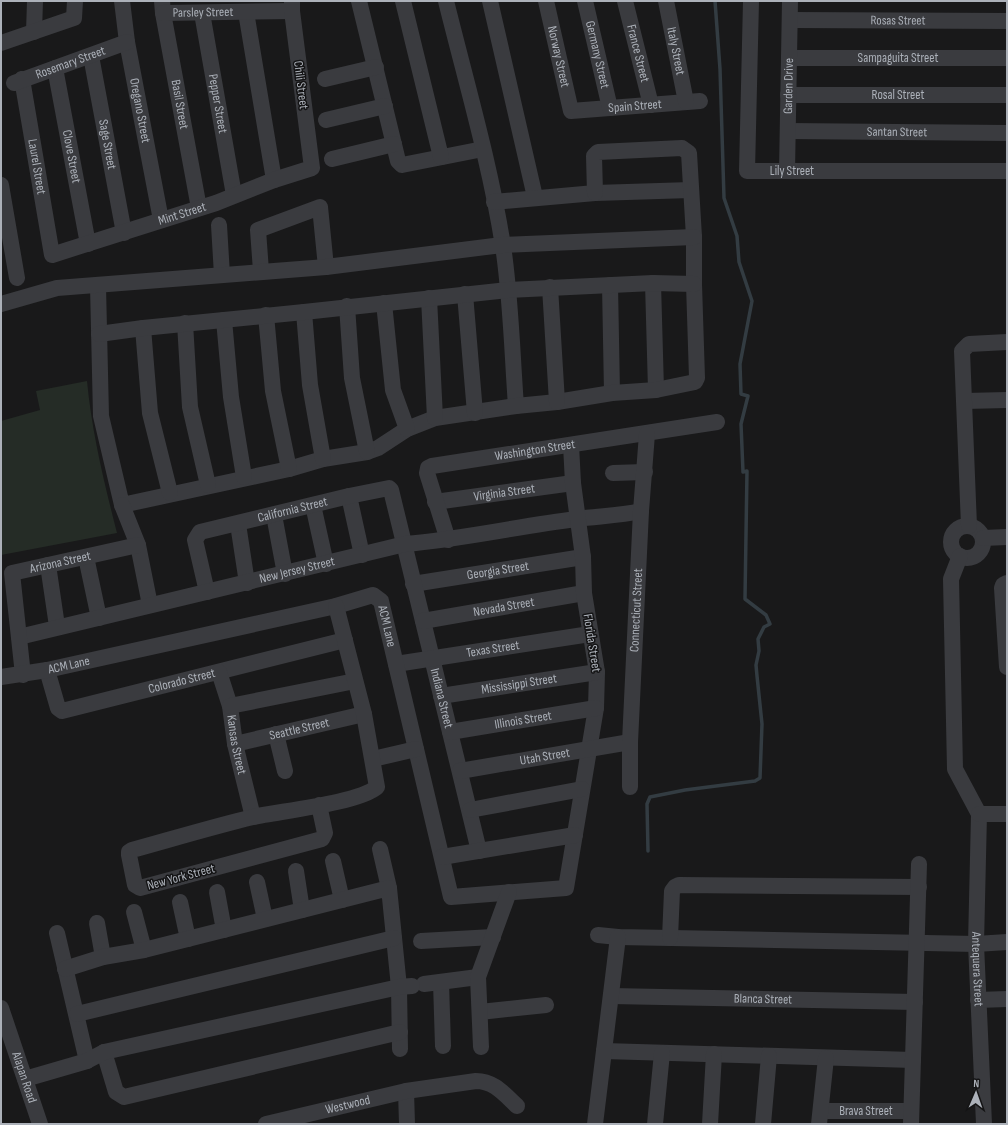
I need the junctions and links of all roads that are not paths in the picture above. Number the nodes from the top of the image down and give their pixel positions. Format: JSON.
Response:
{"nodes":[{"id":1,"x":35,"y":1,"type":"edge"},
{"id":2,"x":75,"y":1,"type":"edge"},
{"id":3,"x":122,"y":1,"type":"edge"},
{"id":4,"x":359,"y":1,"type":"edge"},
{"id":5,"x":403,"y":1,"type":"edge"},
{"id":6,"x":446,"y":1,"type":"edge"},
{"id":7,"x":490,"y":1,"type":"edge"},
{"id":8,"x":546,"y":1,"type":"edge"},
{"id":9,"x":585,"y":1,"type":"edge"},
{"id":10,"x":625,"y":1,"type":"edge"},
{"id":11,"x":666,"y":1,"type":"edge"},
{"id":12,"x":750,"y":1,"type":"edge"},
{"id":13,"x":790,"y":1,"type":"edge"},
{"id":14,"x":292,"y":6,"type":"edge"},
{"id":15,"x":162,"y":7,"type":"edge"},
{"id":16,"x":246,"y":12,"type":"junction"},
{"id":17,"x":202,"y":13,"type":"junction"},
{"id":18,"x":790,"y":20,"type":"junction"},
{"id":19,"x":1007,"y":21,"type":"edge"},
{"id":20,"x":34,"y":32,"type":"junction"},
{"id":21,"x":127,"y":42,"type":"junction"},
{"id":22,"x":1,"y":43,"type":"edge"},
{"id":23,"x":91,"y":56,"type":"junction"},
{"id":24,"x":789,"y":58,"type":"junction"},
{"id":25,"x":1007,"y":58,"type":"edge"},
{"id":26,"x":376,"y":67,"type":"junction"},
{"id":27,"x":55,"y":68,"type":"junction"},
{"id":28,"x":325,"y":79,"type":"dead end"},
{"id":29,"x":18,"y":81,"type":"joint"},
{"id":30,"x":788,"y":95,"type":"junction"},
{"id":31,"x":1007,"y":95,"type":"edge"},
{"id":32,"x":693,"y":101,"type":"joint"},
{"id":33,"x":651,"y":105,"type":"junction"},
{"id":34,"x":385,"y":106,"type":"junction"},
{"id":35,"x":610,"y":108,"type":"junction"},
{"id":36,"x":571,"y":111,"type":"joint"},
{"id":37,"x":326,"y":120,"type":"dead end"},
{"id":38,"x":788,"y":131,"type":"junction"},
{"id":39,"x":1007,"y":133,"type":"edge"},
{"id":40,"x":394,"y":144,"type":"junction"},
{"id":41,"x":483,"y":149,"type":"junction"},
{"id":42,"x":440,"y":158,"type":"junction"},
{"id":43,"x":332,"y":160,"type":"dead end"},
{"id":44,"x":312,"y":168,"type":"joint"},
{"id":45,"x":787,"y":171,"type":"junction"},
{"id":46,"x":1007,"y":171,"type":"edge"},
{"id":47,"x":274,"y":180,"type":"junction"},
{"id":48,"x":1,"y":185,"type":"edge"},
{"id":49,"x":691,"y":190,"type":"junction"},
{"id":50,"x":596,"y":193,"type":"junction"},
{"id":51,"x":234,"y":196,"type":"junction"},
{"id":52,"x":536,"y":197,"type":"junction"},
{"id":53,"x":494,"y":202,"type":"junction"},
{"id":54,"x":199,"y":208,"type":"junction"},
{"id":55,"x":162,"y":220,"type":"junction"},
{"id":56,"x":219,"y":225,"type":"dead end"},
{"id":57,"x":124,"y":233,"type":"junction"},
{"id":58,"x":694,"y":237,"type":"junction"},
{"id":59,"x":5,"y":238,"type":"edge"},
{"id":60,"x":88,"y":244,"type":"junction"},
{"id":61,"x":502,"y":245,"type":"junction"},
{"id":62,"x":52,"y":255,"type":"joint"},
{"id":63,"x":326,"y":267,"type":"junction"},
{"id":64,"x":261,"y":272,"type":"junction"},
{"id":65,"x":222,"y":275,"type":"junction"},
{"id":66,"x":17,"y":278,"type":"dead end"},
{"id":67,"x":653,"y":283,"type":"junction"},
{"id":68,"x":694,"y":284,"type":"junction"},
{"id":69,"x":610,"y":285,"type":"junction"},
{"id":70,"x":98,"y":286,"type":"junction"},
{"id":71,"x":550,"y":287,"type":"junction"},
{"id":72,"x":508,"y":290,"type":"junction"},
{"id":73,"x":466,"y":294,"type":"junction"},
{"id":74,"x":429,"y":298,"type":"junction"},
{"id":75,"x":384,"y":303,"type":"junction"},
{"id":76,"x":1,"y":304,"type":"edge"},
{"id":77,"x":347,"y":306,"type":"junction"},
{"id":78,"x":304,"y":312,"type":"junction"},
{"id":79,"x":266,"y":315,"type":"junction"},
{"id":80,"x":224,"y":320,"type":"junction"},
{"id":81,"x":185,"y":323,"type":"junction"},
{"id":82,"x":143,"y":328,"type":"junction"},
{"id":83,"x":99,"y":334,"type":"junction"},
{"id":84,"x":1007,"y":342,"type":"edge"},
{"id":85,"x":656,"y":390,"type":"junction"},
{"id":86,"x":612,"y":393,"type":"junction"},
{"id":87,"x":966,"y":400,"type":"junction"},
{"id":88,"x":1007,"y":400,"type":"edge"},
{"id":89,"x":557,"y":402,"type":"junction"},
{"id":90,"x":516,"y":406,"type":"junction"},
{"id":91,"x":475,"y":413,"type":"junction"},
{"id":92,"x":435,"y":418,"type":"junction"},
{"id":93,"x":717,"y":422,"type":"dead end"},
{"id":94,"x":407,"y":429,"type":"junction"},
{"id":95,"x":647,"y":434,"type":"junction"},
{"id":96,"x":571,"y":445,"type":"junction"},
{"id":97,"x":367,"y":452,"type":"junction"},
{"id":98,"x":323,"y":459,"type":"junction"},
{"id":99,"x":289,"y":469,"type":"junction"},
{"id":100,"x":645,"y":472,"type":"junction"},
{"id":101,"x":613,"y":473,"type":"dead end"},
{"id":102,"x":244,"y":477,"type":"junction"},
{"id":103,"x":573,"y":483,"type":"junction"},
{"id":104,"x":208,"y":485,"type":"junction"},
{"id":105,"x":170,"y":493,"type":"junction"},
{"id":106,"x":349,"y":496,"type":"junction"},
{"id":107,"x":435,"y":502,"type":"junction"},
{"id":108,"x":122,"y":504,"type":"junction"},
{"id":109,"x":313,"y":505,"type":"junction"},
{"id":110,"x":641,"y":512,"type":"junction"},
{"id":111,"x":274,"y":515,"type":"junction"},
{"id":112,"x":579,"y":518,"type":"junction"},
{"id":113,"x":238,"y":524,"type":"junction"},
{"id":114,"x":969,"y":526,"type":"junction"},
{"id":115,"x":1007,"y":537,"type":"edge"},
{"id":116,"x":983,"y":538,"type":"junction"},
{"id":117,"x":448,"y":540,"type":"junction"},
{"id":118,"x":405,"y":544,"type":"junction"},
{"id":119,"x":138,"y":545,"type":"junction"},
{"id":120,"x":362,"y":555,"type":"junction"},
{"id":121,"x":960,"y":556,"type":"junction"},
{"id":122,"x":86,"y":557,"type":"junction"},
{"id":123,"x":583,"y":557,"type":"junction"},
{"id":124,"x":326,"y":564,"type":"junction"},
{"id":125,"x":48,"y":565,"type":"junction"},
{"id":126,"x":285,"y":574,"type":"junction"},
{"id":127,"x":247,"y":583,"type":"junction"},
{"id":128,"x":1007,"y":583,"type":"edge"},
{"id":129,"x":414,"y":584,"type":"junction"},
{"id":130,"x":207,"y":592,"type":"junction"},
{"id":131,"x":584,"y":593,"type":"junction"},
{"id":132,"x":150,"y":605,"type":"junction"},
{"id":133,"x":336,"y":606,"type":"junction"},
{"id":134,"x":99,"y":618,"type":"junction"},
{"id":135,"x":423,"y":621,"type":"junction"},
{"id":136,"x":57,"y":626,"type":"junction"},
{"id":137,"x":590,"y":634,"type":"junction"},
{"id":138,"x":19,"y":637,"type":"junction"},
{"id":139,"x":345,"y":640,"type":"junction"},
{"id":140,"x":432,"y":658,"type":"junction"},
{"id":141,"x":396,"y":664,"type":"junction"},
{"id":142,"x":1007,"y":667,"type":"edge"},
{"id":143,"x":47,"y":670,"type":"junction"},
{"id":144,"x":219,"y":672,"type":"junction"},
{"id":145,"x":598,"y":672,"type":"junction"},
{"id":146,"x":23,"y":675,"type":"junction"},
{"id":147,"x":1,"y":678,"type":"edge"},
{"id":148,"x":355,"y":681,"type":"junction"},
{"id":149,"x":441,"y":696,"type":"junction"},
{"id":150,"x":230,"y":706,"type":"junction"},
{"id":151,"x":596,"y":708,"type":"junction"},
{"id":152,"x":364,"y":714,"type":"junction"},
{"id":153,"x":450,"y":732,"type":"junction"},
{"id":154,"x":276,"y":734,"type":"junction"},
{"id":155,"x":630,"y":742,"type":"junction"},
{"id":156,"x":235,"y":744,"type":"junction"},
{"id":157,"x":416,"y":749,"type":"junction"},
{"id":158,"x":589,"y":749,"type":"junction"},
{"id":159,"x":373,"y":759,"type":"junction"},
{"id":160,"x":285,"y":771,"type":"dead end"},
{"id":161,"x":460,"y":771,"type":"junction"},
{"id":162,"x":630,"y":787,"type":"dead end"},
{"id":163,"x":582,"y":789,"type":"junction"},
{"id":164,"x":319,"y":805,"type":"junction"},
{"id":165,"x":470,"y":810,"type":"junction"},
{"id":166,"x":979,"y":814,"type":"junction"},
{"id":167,"x":1007,"y":814,"type":"edge"},
{"id":168,"x":254,"y":817,"type":"junction"},
{"id":169,"x":574,"y":835,"type":"junction"},
{"id":170,"x":380,"y":849,"type":"dead end"},
{"id":171,"x":479,"y":851,"type":"junction"},
{"id":172,"x":442,"y":857,"type":"junction"},
{"id":173,"x":333,"y":861,"type":"dead end"},
{"id":174,"x":919,"y":864,"type":"dead end"},
{"id":175,"x":296,"y":871,"type":"dead end"},
{"id":176,"x":257,"y":882,"type":"dead end"},
{"id":177,"x":918,"y":887,"type":"junction"},
{"id":178,"x":389,"y":888,"type":"junction"},
{"id":179,"x":566,"y":888,"type":"joint"},
{"id":180,"x":217,"y":892,"type":"dead end"},
{"id":181,"x":509,"y":892,"type":"junction"},
{"id":182,"x":342,"y":900,"type":"junction"},
{"id":183,"x":180,"y":902,"type":"dead end"},
{"id":184,"x":302,"y":910,"type":"junction"},
{"id":185,"x":134,"y":912,"type":"dead end"},
{"id":186,"x":266,"y":920,"type":"junction"},
{"id":187,"x":97,"y":923,"type":"dead end"},
{"id":188,"x":224,"y":930,"type":"junction"},
{"id":189,"x":56,"y":933,"type":"dead end"},
{"id":190,"x":598,"y":935,"type":"dead end"},
{"id":191,"x":493,"y":937,"type":"junction"},
{"id":192,"x":618,"y":937,"type":"junction"},
{"id":193,"x":394,"y":938,"type":"junction"},
{"id":194,"x":670,"y":938,"type":"junction"},
{"id":195,"x":188,"y":939,"type":"junction"},
{"id":196,"x":421,"y":941,"type":"dead end"},
{"id":197,"x":1007,"y":942,"type":"edge"},
{"id":198,"x":917,"y":943,"type":"junction"},
{"id":199,"x":976,"y":944,"type":"junction"},
{"id":200,"x":144,"y":950,"type":"junction"},
{"id":201,"x":103,"y":957,"type":"junction"},
{"id":202,"x":65,"y":969,"type":"junction"},
{"id":203,"x":478,"y":977,"type":"junction"},
{"id":204,"x":442,"y":982,"type":"junction"},
{"id":205,"x":412,"y":986,"type":"junction"},
{"id":206,"x":611,"y":996,"type":"junction"},
{"id":207,"x":1007,"y":999,"type":"edge"},
{"id":208,"x":978,"y":1000,"type":"junction"},
{"id":209,"x":915,"y":1002,"type":"junction"},
{"id":210,"x":546,"y":1005,"type":"dead end"},
{"id":211,"x":1,"y":1008,"type":"edge"},
{"id":212,"x":480,"y":1012,"type":"junction"},
{"id":213,"x":77,"y":1014,"type":"junction"},
{"id":214,"x":400,"y":1032,"type":"junction"},
{"id":215,"x":443,"y":1046,"type":"dead end"},
{"id":216,"x":481,"y":1047,"type":"dead end"},
{"id":217,"x":400,"y":1049,"type":"dead end"},
{"id":218,"x":604,"y":1051,"type":"junction"},
{"id":219,"x":104,"y":1052,"type":"junction"},
{"id":220,"x":662,"y":1053,"type":"junction"},
{"id":221,"x":714,"y":1054,"type":"junction"},
{"id":222,"x":770,"y":1056,"type":"junction"},
{"id":223,"x":826,"y":1058,"type":"junction"},
{"id":224,"x":913,"y":1060,"type":"junction"},
{"id":225,"x":87,"y":1061,"type":"junction"},
{"id":226,"x":25,"y":1079,"type":"junction"},
{"id":227,"x":406,"y":1091,"type":"junction"},
{"id":228,"x":517,"y":1106,"type":"dead end"},
{"id":229,"x":820,"y":1118,"type":"edge"},
{"id":230,"x":911,"y":1118,"type":"edge"},
{"id":231,"x":40,"y":1124,"type":"edge"},
{"id":232,"x":266,"y":1124,"type":"edge"},
{"id":233,"x":407,"y":1124,"type":"edge"},
{"id":234,"x":596,"y":1124,"type":"edge"},
{"id":235,"x":654,"y":1124,"type":"edge"},
{"id":236,"x":710,"y":1124,"type":"edge"},
{"id":237,"x":763,"y":1124,"type":"edge"},
{"id":238,"x":984,"y":1124,"type":"edge"}],
"edges":[{"from":1,"to":20,"type":"street"},
{"from":2,"to":20,"type":"street"},
{"from":3,"to":21,"type":"street","name":"Oregano Street"},
{"from":4,"to":26,"type":"street"},
{"from":5,"to":42,"type":"street"},
{"from":6,"to":41,"type":"street"},
{"from":7,"to":52,"type":"street"},
{"from":8,"to":36,"type":"street","name":"Norway Street"},
{"from":9,"to":35,"type":"street","name":"Germany Street"},
{"from":10,"to":33,"type":"street","name":"France Street"},
{"from":11,"to":32,"type":"street","name":"Italy Street"},
{"from":12,"to":45,"type":"street","name":"Lily Street"},
{"from":13,"to":18,"type":"street","name":"Garden Drive"},
{"from":14,"to":16,"type":"street","name":"Parsley Street"},
{"from":14,"to":44,"type":"street","name":"Chili Street"},
{"from":15,"to":17,"type":"street","name":"Parsley Street"},
{"from":15,"to":54,"type":"street","name":"Basil Street"},
{"from":16,"to":17,"type":"street","name":"Parsley Street"},
{"from":16,"to":47,"type":"street"},
{"from":17,"to":51,"type":"street","name":"Pepper Street"},
{"from":18,"to":19,"type":"street","name":"Rosas Street"},
{"from":18,"to":24,"type":"street","name":"Garden Drive"},
{"from":20,"to":22,"type":"street"},
{"from":21,"to":23,"type":"street","name":"Rosemary Street"},
{"from":21,"to":55,"type":"street","name":"Oregano Street"},
{"from":23,"to":27,"type":"street","name":"Rosemary Street"},
{"from":23,"to":57,"type":"street","name":"Sage Street"},
{"from":24,"to":25,"type":"street","name":"Sampaguita Street"},
{"from":24,"to":30,"type":"street","name":"Garden Drive"},
{"from":26,"to":28,"type":"street"},
{"from":26,"to":34,"type":"street"},
{"from":27,"to":29,"type":"street","name":"Rosemary Street"},
{"from":27,"to":60,"type":"street","name":"Clove Street"},
{"from":29,"to":62,"type":"street","name":"Laurel Street"},
{"from":30,"to":31,"type":"street","name":"Rosal Street"},
{"from":30,"to":38,"type":"street","name":"Garden Drive"},
{"from":32,"to":33,"type":"street","name":"Spain Street"},
{"from":33,"to":35,"type":"street","name":"Spain Street"},
{"from":34,"to":37,"type":"street"},
{"from":34,"to":40,"type":"street"},
{"from":35,"to":36,"type":"street","name":"Spain Street"},
{"from":38,"to":39,"type":"street","name":"Santan Street"},
{"from":38,"to":45,"type":"street","name":"Garden Drive"},
{"from":40,"to":42,"type":"street"},
{"from":40,"to":43,"type":"street"},
{"from":41,"to":42,"type":"street"},
{"from":41,"to":53,"type":"street"},
{"from":44,"to":47,"type":"street","name":"Mint Street"},
{"from":45,"to":46,"type":"street","name":"Lily Street"},
{"from":47,"to":51,"type":"street","name":"Mint Street"},
{"from":48,"to":59,"type":"street"},
{"from":49,"to":50,"type":"street"},
{"from":49,"to":50,"type":"street"},
{"from":49,"to":58,"type":"street"},
{"from":50,"to":52,"type":"street"},
{"from":51,"to":54,"type":"street","name":"Mint Street"},
{"from":52,"to":53,"type":"street"},
{"from":53,"to":61,"type":"street"},
{"from":54,"to":55,"type":"street","name":"Mint Street"},
{"from":55,"to":57,"type":"street","name":"Mint Street"},
{"from":56,"to":65,"type":"street"},
{"from":57,"to":60,"type":"street","name":"Mint Street"},
{"from":58,"to":61,"type":"street"},
{"from":58,"to":68,"type":"street"},
{"from":59,"to":66,"type":"street"},
{"from":60,"to":62,"type":"street","name":"Mint Street"},
{"from":61,"to":63,"type":"street"},
{"from":61,"to":72,"type":"street"},
{"from":63,"to":64,"type":"street"},
{"from":63,"to":64,"type":"street"},
{"from":64,"to":65,"type":"street"},
{"from":65,"to":70,"type":"street"},
{"from":67,"to":68,"type":"street"},
{"from":67,"to":69,"type":"street"},
{"from":67,"to":85,"type":"street"},
{"from":68,"to":85,"type":"street"},
{"from":69,"to":71,"type":"street"},
{"from":69,"to":86,"type":"street"},
{"from":70,"to":76,"type":"street"},
{"from":70,"to":83,"type":"street"},
{"from":71,"to":72,"type":"street"},
{"from":71,"to":89,"type":"street"},
{"from":72,"to":73,"type":"street"},
{"from":72,"to":90,"type":"street"},
{"from":73,"to":74,"type":"street"},
{"from":73,"to":91,"type":"street"},
{"from":74,"to":75,"type":"street"},
{"from":74,"to":92,"type":"street"},
{"from":75,"to":77,"type":"street"},
{"from":75,"to":94,"type":"street"},
{"from":77,"to":78,"type":"street"},
{"from":77,"to":97,"type":"street"},
{"from":78,"to":79,"type":"street"},
{"from":78,"to":98,"type":"street"},
{"from":79,"to":80,"type":"street"},
{"from":79,"to":99,"type":"street"},
{"from":80,"to":81,"type":"street"},
{"from":80,"to":102,"type":"street"},
{"from":81,"to":82,"type":"street"},
{"from":81,"to":104,"type":"street"},
{"from":82,"to":83,"type":"street"},
{"from":82,"to":105,"type":"street"},
{"from":83,"to":108,"type":"street"},
{"from":84,"to":87,"type":"street"},
{"from":85,"to":86,"type":"street"},
{"from":86,"to":89,"type":"street"},
{"from":87,"to":88,"type":"street"},
{"from":87,"to":114,"type":"street"},
{"from":89,"to":90,"type":"street"},
{"from":90,"to":91,"type":"street"},
{"from":91,"to":92,"type":"street"},
{"from":92,"to":94,"type":"street"},
{"from":93,"to":95,"type":"street","name":"Washington Street"},
{"from":94,"to":97,"type":"street"},
{"from":95,"to":96,"type":"street","name":"Washington Street"},
{"from":95,"to":100,"type":"street","name":"Connecticut Street"},
{"from":96,"to":103,"type":"street","name":"Florida Street"},
{"from":96,"to":107,"type":"street","name":"Washington Street"},
{"from":97,"to":98,"type":"street"},
{"from":98,"to":99,"type":"street"},
{"from":99,"to":102,"type":"street"},
{"from":100,"to":101,"type":"street"},
{"from":100,"to":110,"type":"street","name":"Connecticut Street"},
{"from":102,"to":104,"type":"street"},
{"from":103,"to":107,"type":"street","name":"Virginia Street"},
{"from":103,"to":112,"type":"street","name":"Florida Street"},
{"from":104,"to":105,"type":"street"},
{"from":105,"to":108,"type":"street"},
{"from":106,"to":109,"type":"street","name":"California Street"},
{"from":106,"to":118,"type":"street","name":"California Street"},
{"from":106,"to":120,"type":"street"},
{"from":107,"to":117,"type":"street","name":"Washington Street"},
{"from":108,"to":119,"type":"street"},
{"from":109,"to":111,"type":"street","name":"California Street"},
{"from":109,"to":124,"type":"street"},
{"from":110,"to":112,"type":"street","name":"New Jersey Street"},
{"from":110,"to":155,"type":"street","name":"Connecticut Street"},
{"from":111,"to":113,"type":"street","name":"California Street"},
{"from":111,"to":126,"type":"street"},
{"from":112,"to":117,"type":"street","name":"New Jersey Street"},
{"from":112,"to":123,"type":"street","name":"Florida Street"},
{"from":113,"to":127,"type":"street"},
{"from":113,"to":130,"type":"street","name":"California Street"},
{"from":114,"to":116,"type":"street"},
{"from":114,"to":121,"type":"street"},
{"from":115,"to":116,"type":"street"},
{"from":116,"to":121,"type":"street"},
{"from":117,"to":118,"type":"street","name":"New Jersey Street"},
{"from":118,"to":120,"type":"street","name":"New Jersey Street"},
{"from":118,"to":129,"type":"street","name":"Indiana Street"},
{"from":119,"to":122,"type":"street","name":"Arizona Street"},
{"from":119,"to":132,"type":"street"},
{"from":120,"to":124,"type":"street","name":"New Jersey Street"},
{"from":121,"to":166,"type":"street"},
{"from":122,"to":125,"type":"street","name":"Arizona Street"},
{"from":122,"to":134,"type":"street"},
{"from":123,"to":129,"type":"street","name":"Georgia Street"},
{"from":123,"to":131,"type":"street","name":"Florida Street"},
{"from":124,"to":126,"type":"street","name":"New Jersey Street"},
{"from":125,"to":136,"type":"street"},
{"from":125,"to":138,"type":"street","name":"Arizona Street"},
{"from":126,"to":127,"type":"street","name":"New Jersey Street"},
{"from":127,"to":130,"type":"street","name":"New Jersey Street"},
{"from":128,"to":142,"type":"street"},
{"from":129,"to":135,"type":"street","name":"Indiana Street"},
{"from":130,"to":132,"type":"street","name":"New Jersey Street"},
{"from":131,"to":135,"type":"street","name":"Nevada Street"},
{"from":131,"to":137,"type":"street","name":"Florida Street"},
{"from":132,"to":134,"type":"street","name":"New Jersey Street"},
{"from":133,"to":139,"type":"street"},
{"from":133,"to":141,"type":"street","name":"ACM Lane"},
{"from":133,"to":143,"type":"street","name":"ACM Lane"},
{"from":134,"to":136,"type":"street","name":"New Jersey Street"},
{"from":135,"to":140,"type":"street","name":"Indiana Street"},
{"from":136,"to":138,"type":"street","name":"New Jersey Street"},
{"from":137,"to":140,"type":"street","name":"Texas Street"},
{"from":137,"to":145,"type":"street","name":"Florida Street"},
{"from":138,"to":146,"type":"street","name":"Arizona Street"},
{"from":139,"to":144,"type":"street","name":"Colorado Street"},
{"from":139,"to":148,"type":"street"},
{"from":140,"to":141,"type":"street","name":"Texas Street"},
{"from":140,"to":149,"type":"street","name":"Indiana Street"},
{"from":141,"to":157,"type":"street","name":"ACM Lane"},
{"from":143,"to":144,"type":"street","name":"Colorado Street"},
{"from":143,"to":146,"type":"street","name":"ACM Lane"},
{"from":144,"to":150,"type":"street","name":"Kansas Street"},
{"from":145,"to":149,"type":"street","name":"Mississippi Street"},
{"from":145,"to":151,"type":"street","name":"Florida Street"},
{"from":146,"to":147,"type":"street","name":"ACM Lane"},
{"from":148,"to":150,"type":"street"},
{"from":148,"to":152,"type":"street"},
{"from":149,"to":153,"type":"street","name":"Indiana Street"},
{"from":150,"to":156,"type":"street","name":"Kansas Street"},
{"from":151,"to":153,"type":"street","name":"Illinois Street"},
{"from":151,"to":158,"type":"street","name":"Florida Street"},
{"from":152,"to":154,"type":"street","name":"Seattle Street"},
{"from":152,"to":159,"type":"street"},
{"from":153,"to":161,"type":"street","name":"Indiana Street"},
{"from":154,"to":156,"type":"street","name":"Seattle Street"},
{"from":154,"to":160,"type":"street"},
{"from":155,"to":158,"type":"street","name":"Utah Street"},
{"from":155,"to":162,"type":"street","name":"Connecticut Street"},
{"from":156,"to":168,"type":"street","name":"Kansas Street"},
{"from":157,"to":159,"type":"street"},
{"from":157,"to":172,"type":"street","name":"ACM Lane"},
{"from":158,"to":161,"type":"street","name":"Utah Street"},
{"from":158,"to":163,"type":"street","name":"Florida Street"},
{"from":159,"to":164,"type":"street","name":"New York Street"},
{"from":161,"to":165,"type":"street","name":"Indiana Street"},
{"from":163,"to":165,"type":"street"},
{"from":163,"to":169,"type":"street","name":"Florida Street"},
{"from":164,"to":168,"type":"street","name":"New York Street"},
{"from":164,"to":168,"type":"street","name":"New York Street"},
{"from":165,"to":171,"type":"street","name":"Indiana Street"},
{"from":166,"to":167,"type":"street"},
{"from":166,"to":199,"type":"street","name":"Antequera Street"},
{"from":169,"to":171,"type":"street"},
{"from":169,"to":179,"type":"street","name":"Florida Street"},
{"from":170,"to":178,"type":"street"},
{"from":171,"to":172,"type":"street"},
{"from":172,"to":181,"type":"street","name":"ACM Lane"},
{"from":173,"to":182,"type":"street"},
{"from":174,"to":177,"type":"street"},
{"from":175,"to":184,"type":"street"},
{"from":176,"to":186,"type":"street"},
{"from":177,"to":194,"type":"street"},
{"from":177,"to":198,"type":"street"},
{"from":178,"to":182,"type":"street"},
{"from":178,"to":193,"type":"street"},
{"from":179,"to":181,"type":"street","name":"ACM Lane"},
{"from":180,"to":188,"type":"street"},
{"from":181,"to":191,"type":"street"},
{"from":182,"to":184,"type":"street"},
{"from":183,"to":195,"type":"street"},
{"from":184,"to":186,"type":"street"},
{"from":185,"to":200,"type":"street"},
{"from":186,"to":188,"type":"street"},
{"from":187,"to":201,"type":"street"},
{"from":188,"to":195,"type":"street"},
{"from":189,"to":202,"type":"street"},
{"from":190,"to":192,"type":"street"},
{"from":191,"to":196,"type":"street"},
{"from":191,"to":203,"type":"street"},
{"from":192,"to":194,"type":"street"},
{"from":192,"to":206,"type":"street"},
{"from":193,"to":205,"type":"street"},
{"from":193,"to":213,"type":"street"},
{"from":194,"to":198,"type":"street"},
{"from":195,"to":200,"type":"street"},
{"from":197,"to":199,"type":"street"},
{"from":198,"to":199,"type":"street"},
{"from":198,"to":209,"type":"street"},
{"from":199,"to":208,"type":"street","name":"Antequera Street"},
{"from":200,"to":201,"type":"street"},
{"from":201,"to":202,"type":"street"},
{"from":202,"to":213,"type":"street"},
{"from":203,"to":204,"type":"street"},
{"from":203,"to":212,"type":"street"},
{"from":204,"to":205,"type":"street"},
{"from":204,"to":215,"type":"street"},
{"from":205,"to":214,"type":"street"},
{"from":205,"to":219,"type":"street"},
{"from":206,"to":209,"type":"street","name":"Blanca Street"},
{"from":206,"to":218,"type":"street"},
{"from":207,"to":208,"type":"street"},
{"from":208,"to":238,"type":"street","name":"Antequera Street"},
{"from":209,"to":224,"type":"street"},
{"from":210,"to":212,"type":"street"},
{"from":211,"to":226,"type":"street","name":"Alapan Road"},
{"from":212,"to":216,"type":"street"},
{"from":213,"to":225,"type":"street"},
{"from":214,"to":217,"type":"street"},
{"from":214,"to":219,"type":"street"},
{"from":218,"to":220,"type":"street"},
{"from":218,"to":234,"type":"street"},
{"from":219,"to":225,"type":"street"},
{"from":220,"to":221,"type":"street"},
{"from":220,"to":235,"type":"street"},
{"from":221,"to":222,"type":"street"},
{"from":221,"to":236,"type":"street"},
{"from":222,"to":223,"type":"street"},
{"from":222,"to":237,"type":"street"},
{"from":223,"to":224,"type":"street"},
{"from":223,"to":229,"type":"street"},
{"from":224,"to":230,"type":"street"},
{"from":225,"to":226,"type":"street"},
{"from":226,"to":231,"type":"street","name":"Alapan Road"},
{"from":227,"to":228,"type":"street","name":"Westwood"},
{"from":227,"to":232,"type":"street","name":"Westwood"},
{"from":227,"to":233,"type":"street"},
{"from":229,"to":230,"type":"street","name":"Brava Street"}]}
